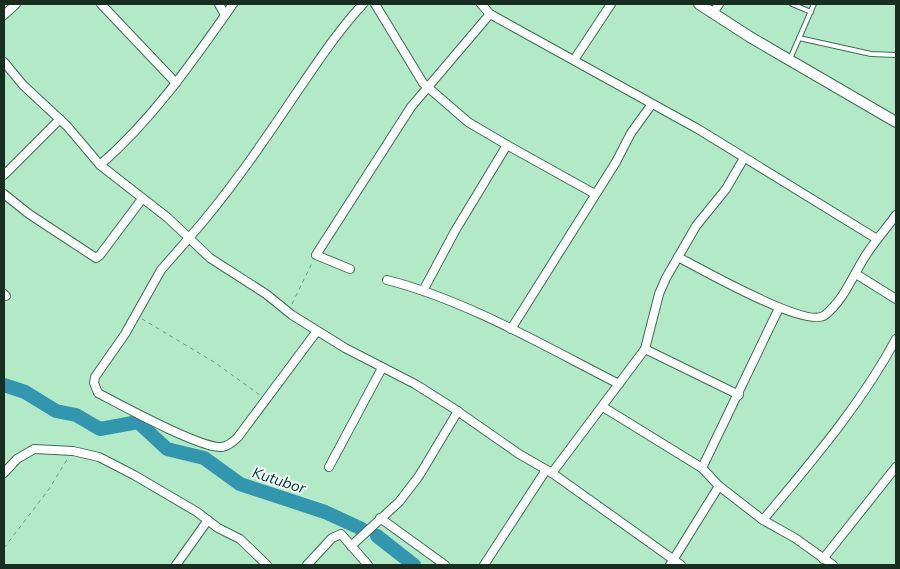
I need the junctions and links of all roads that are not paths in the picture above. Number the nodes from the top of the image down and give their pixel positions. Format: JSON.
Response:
{"nodes":[{"id":1,"x":16,"y":4,"type":"edge"},
{"id":2,"x":100,"y":4,"type":"edge"},
{"id":3,"x":218,"y":4,"type":"edge"},
{"id":4,"x":233,"y":4,"type":"edge"},
{"id":5,"x":363,"y":4,"type":"edge"},
{"id":6,"x":375,"y":4,"type":"edge"},
{"id":7,"x":482,"y":4,"type":"edge"},
{"id":8,"x":611,"y":4,"type":"edge"},
{"id":9,"x":699,"y":4,"type":"edge"},
{"id":10,"x":718,"y":4,"type":"edge"},
{"id":11,"x":792,"y":4,"type":"edge"},
{"id":12,"x":814,"y":4,"type":"edge"},
{"id":13,"x":811,"y":12,"type":"junction"},
{"id":14,"x":713,"y":13,"type":"junction"},
{"id":15,"x":4,"y":14,"type":"edge"},
{"id":16,"x":490,"y":14,"type":"junction"},
{"id":17,"x":225,"y":15,"type":"junction"},
{"id":18,"x":799,"y":38,"type":"junction"},
{"id":19,"x":896,"y":55,"type":"edge"},
{"id":20,"x":790,"y":59,"type":"junction"},
{"id":21,"x":574,"y":60,"type":"junction"},
{"id":22,"x":4,"y":62,"type":"edge"},
{"id":23,"x":176,"y":83,"type":"junction"},
{"id":24,"x":428,"y":88,"type":"junction"},
{"id":25,"x":652,"y":104,"type":"junction"},
{"id":26,"x":60,"y":119,"type":"junction"},
{"id":27,"x":896,"y":122,"type":"edge"},
{"id":28,"x":507,"y":146,"type":"junction"},
{"id":29,"x":744,"y":158,"type":"junction"},
{"id":30,"x":100,"y":165,"type":"junction"},
{"id":31,"x":4,"y":175,"type":"edge"},
{"id":32,"x":4,"y":194,"type":"edge"},
{"id":33,"x":595,"y":194,"type":"junction"},
{"id":34,"x":142,"y":199,"type":"junction"},
{"id":35,"x":896,"y":215,"type":"edge"},
{"id":36,"x":189,"y":238,"type":"junction"},
{"id":37,"x":877,"y":239,"type":"junction"},
{"id":38,"x":678,"y":258,"type":"junction"},
{"id":39,"x":350,"y":269,"type":"dead end"},
{"id":40,"x":856,"y":274,"type":"junction"},
{"id":41,"x":387,"y":280,"type":"dead end"},
{"id":42,"x":424,"y":289,"type":"junction"},
{"id":43,"x":896,"y":299,"type":"edge"},
{"id":44,"x":779,"y":308,"type":"junction"},
{"id":45,"x":511,"y":329,"type":"junction"},
{"id":46,"x":317,"y":331,"type":"junction"},
{"id":47,"x":896,"y":339,"type":"edge"},
{"id":48,"x":645,"y":349,"type":"junction"},
{"id":49,"x":382,"y":368,"type":"junction"},
{"id":50,"x":619,"y":384,"type":"junction"},
{"id":51,"x":739,"y":395,"type":"junction"},
{"id":52,"x":603,"y":407,"type":"junction"},
{"id":53,"x":458,"y":411,"type":"junction"},
{"id":54,"x":329,"y":467,"type":"dead end"},
{"id":55,"x":896,"y":467,"type":"edge"},
{"id":56,"x":702,"y":468,"type":"junction"},
{"id":57,"x":549,"y":472,"type":"junction"},
{"id":58,"x":4,"y":473,"type":"edge"},
{"id":59,"x":719,"y":486,"type":"junction"},
{"id":60,"x":380,"y":518,"type":"junction"},
{"id":61,"x":208,"y":520,"type":"junction"},
{"id":62,"x":763,"y":520,"type":"junction"},
{"id":63,"x":352,"y":546,"type":"junction"},
{"id":64,"x":823,"y":559,"type":"junction"},
{"id":65,"x":675,"y":564,"type":"edge"},
{"id":66,"x":176,"y":565,"type":"edge"},
{"id":67,"x":267,"y":565,"type":"edge"},
{"id":68,"x":307,"y":565,"type":"edge"},
{"id":69,"x":368,"y":565,"type":"edge"},
{"id":70,"x":445,"y":565,"type":"edge"},
{"id":71,"x":484,"y":565,"type":"edge"},
{"id":72,"x":833,"y":565,"type":"edge"}],
"edges":[{"from":1,"to":15,"type":"street"},
{"from":2,"to":23,"type":"street"},
{"from":3,"to":17,"type":"street"},
{"from":4,"to":17,"type":"street"},
{"from":5,"to":36,"type":"street"},
{"from":6,"to":24,"type":"street"},
{"from":7,"to":16,"type":"street"},
{"from":8,"to":21,"type":"street"},
{"from":9,"to":14,"type":"street"},
{"from":10,"to":14,"type":"street"},
{"from":11,"to":13,"type":"lane"},
{"from":12,"to":13,"type":"lane"},
{"from":13,"to":18,"type":"lane"},
{"from":14,"to":20,"type":"street"},
{"from":16,"to":21,"type":"street"},
{"from":16,"to":24,"type":"street"},
{"from":17,"to":23,"type":"street"},
{"from":18,"to":19,"type":"lane"},
{"from":18,"to":20,"type":"lane"},
{"from":20,"to":27,"type":"street"},
{"from":21,"to":25,"type":"street"},
{"from":22,"to":26,"type":"street"},
{"from":23,"to":30,"type":"street"},
{"from":24,"to":28,"type":"street"},
{"from":24,"to":39,"type":"street"},
{"from":25,"to":29,"type":"street"},
{"from":25,"to":33,"type":"street"},
{"from":26,"to":30,"type":"street"},
{"from":26,"to":31,"type":"street"},
{"from":28,"to":33,"type":"street"},
{"from":28,"to":42,"type":"street"},
{"from":29,"to":37,"type":"street"},
{"from":29,"to":38,"type":"street"},
{"from":30,"to":34,"type":"street"},
{"from":32,"to":34,"type":"street"},
{"from":33,"to":45,"type":"street"},
{"from":34,"to":36,"type":"street"},
{"from":35,"to":37,"type":"street"},
{"from":36,"to":46,"type":"street"},
{"from":36,"to":46,"type":"street"},
{"from":37,"to":40,"type":"street"},
{"from":38,"to":44,"type":"street"},
{"from":38,"to":48,"type":"street"},
{"from":40,"to":43,"type":"street"},
{"from":40,"to":44,"type":"street"},
{"from":41,"to":42,"type":"street"},
{"from":42,"to":45,"type":"street"},
{"from":44,"to":51,"type":"street"},
{"from":45,"to":50,"type":"street"},
{"from":46,"to":49,"type":"street"},
{"from":47,"to":62,"type":"street"},
{"from":48,"to":50,"type":"street"},
{"from":48,"to":51,"type":"street"},
{"from":49,"to":53,"type":"street"},
{"from":49,"to":54,"type":"street"},
{"from":50,"to":52,"type":"street"},
{"from":51,"to":56,"type":"street"},
{"from":52,"to":56,"type":"street"},
{"from":52,"to":57,"type":"street"},
{"from":53,"to":57,"type":"street"},
{"from":53,"to":60,"type":"street"},
{"from":55,"to":64,"type":"street"},
{"from":56,"to":59,"type":"street"},
{"from":57,"to":65,"type":"street"},
{"from":57,"to":71,"type":"street"},
{"from":58,"to":61,"type":"street"},
{"from":59,"to":62,"type":"street"},
{"from":59,"to":65,"type":"street"},
{"from":60,"to":63,"type":"street"},
{"from":60,"to":70,"type":"street"},
{"from":61,"to":66,"type":"street"},
{"from":61,"to":67,"type":"street"},
{"from":62,"to":64,"type":"street"},
{"from":63,"to":68,"type":"street"},
{"from":63,"to":69,"type":"street"},
{"from":64,"to":72,"type":"street"}]}
